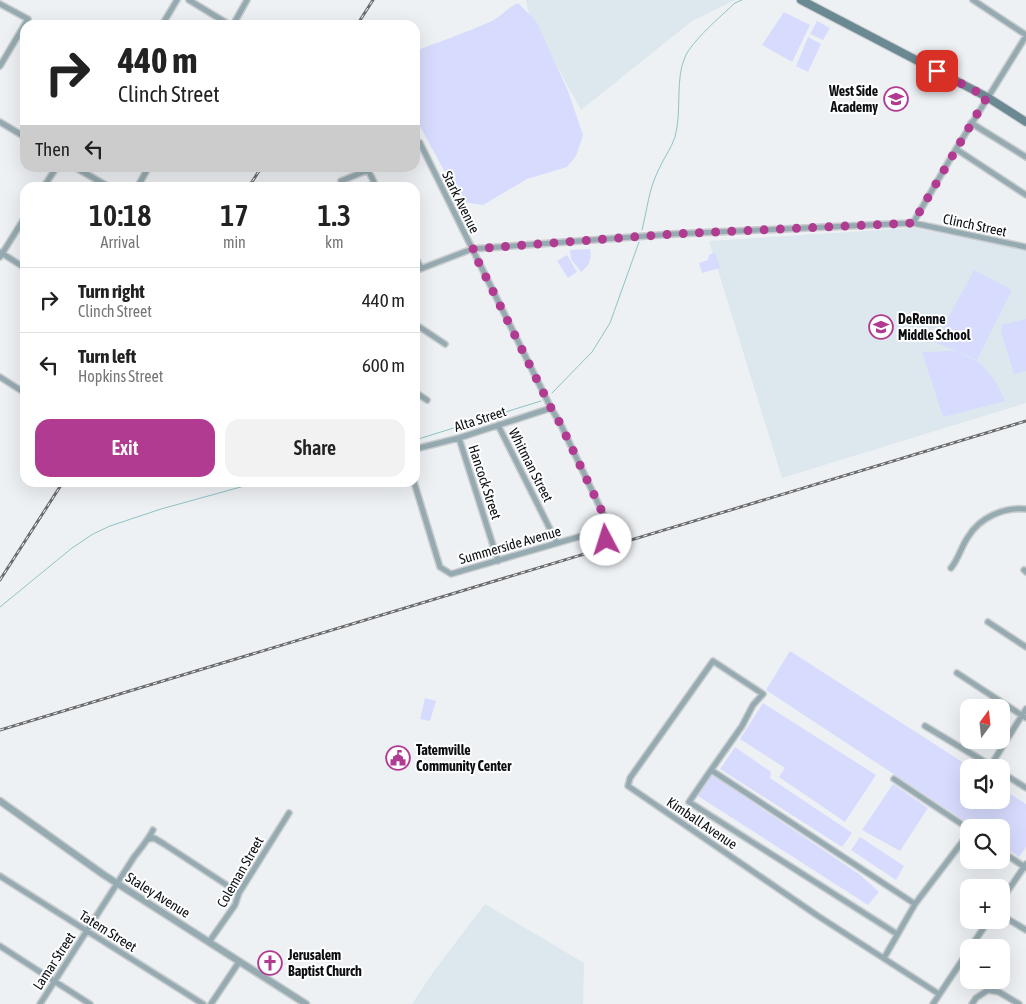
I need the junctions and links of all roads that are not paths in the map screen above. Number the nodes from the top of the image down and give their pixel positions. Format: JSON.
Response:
{"nodes":[{"id":1,"x":177,"y":0,"type":"edge"},
{"id":2,"x":188,"y":0,"type":"edge"},
{"id":3,"x":248,"y":0,"type":"edge"},
{"id":4,"x":801,"y":0,"type":"edge"},
{"id":5,"x":973,"y":0,"type":"edge"},
{"id":6,"x":0,"y":4,"type":"edge"},
{"id":7,"x":27,"y":20,"type":"edge"},
{"id":8,"x":165,"y":20,"type":"edge"},
{"id":9,"x":222,"y":20,"type":"edge"},
{"id":10,"x":234,"y":20,"type":"edge"},
{"id":11,"x":20,"y":32,"type":"edge"},
{"id":12,"x":1026,"y":35,"type":"edge"},
{"id":13,"x":1024,"y":45,"type":"edge"},
{"id":14,"x":0,"y":66,"type":"edge"},
{"id":15,"x":987,"y":97,"type":"junction"},
{"id":16,"x":0,"y":122,"type":"edge"},
{"id":17,"x":1026,"y":122,"type":"edge"},
{"id":18,"x":971,"y":123,"type":"junction"},
{"id":19,"x":20,"y":134,"type":"edge"},
{"id":20,"x":420,"y":149,"type":"edge"},
{"id":21,"x":956,"y":149,"type":"junction"},
{"id":22,"x":1026,"y":158,"type":"edge"},
{"id":23,"x":83,"y":172,"type":"edge"},
{"id":24,"x":360,"y":172,"type":"edge"},
{"id":25,"x":341,"y":181,"type":"dead end"},
{"id":26,"x":100,"y":182,"type":"edge"},
{"id":27,"x":1026,"y":194,"type":"edge"},
{"id":28,"x":913,"y":223,"type":"junction"},
{"id":29,"x":20,"y":225,"type":"edge"},
{"id":30,"x":1026,"y":247,"type":"edge"},
{"id":31,"x":472,"y":249,"type":"junction"},
{"id":32,"x":1,"y":254,"type":"edge"},
{"id":33,"x":20,"y":265,"type":"edge"},
{"id":34,"x":421,"y":268,"type":"edge"},
{"id":35,"x":420,"y":327,"type":"edge"},
{"id":36,"x":445,"y":344,"type":"dead end"},
{"id":37,"x":0,"y":377,"type":"edge"},
{"id":38,"x":20,"y":390,"type":"edge"},
{"id":39,"x":420,"y":395,"type":"edge"},
{"id":40,"x":427,"y":400,"type":"dead end"},
{"id":41,"x":551,"y":408,"type":"junction"},
{"id":42,"x":498,"y":425,"type":"junction"},
{"id":43,"x":459,"y":438,"type":"junction"},
{"id":44,"x":420,"y":448,"type":"edge"},
{"id":45,"x":416,"y":487,"type":"edge"},
{"id":46,"x":1026,"y":509,"type":"edge"},
{"id":47,"x":604,"y":527,"type":"junction"},
{"id":48,"x":606,"y":540,"type":"dead end"},
{"id":49,"x":557,"y":543,"type":"junction"},
{"id":50,"x":498,"y":561,"type":"junction"},
{"id":51,"x":951,"y":568,"type":"dead end"},
{"id":52,"x":988,"y":622,"type":"dead end"},
{"id":53,"x":1026,"y":647,"type":"edge"},
{"id":54,"x":957,"y":673,"type":"dead end"},
{"id":55,"x":1026,"y":709,"type":"edge"},
{"id":56,"x":1024,"y":717,"type":"edge"},
{"id":57,"x":925,"y":726,"type":"dead end"},
{"id":58,"x":981,"y":759,"type":"edge"},
{"id":59,"x":997,"y":759,"type":"edge"},
{"id":60,"x":711,"y":770,"type":"junction"},
{"id":61,"x":1010,"y":778,"type":"edge"},
{"id":62,"x":894,"y":780,"type":"dead end"},
{"id":63,"x":1026,"y":788,"type":"edge"},
{"id":64,"x":0,"y":801,"type":"edge"},
{"id":65,"x":289,"y":813,"type":"dead end"},
{"id":66,"x":960,"y":825,"type":"edge"},
{"id":67,"x":153,"y":830,"type":"dead end"},
{"id":68,"x":149,"y":839,"type":"junction"},
{"id":69,"x":960,"y":843,"type":"edge"},
{"id":70,"x":1010,"y":857,"type":"edge"},
{"id":71,"x":1025,"y":866,"type":"edge"},
{"id":72,"x":0,"y":876,"type":"edge"},
{"id":73,"x":117,"y":884,"type":"junction"},
{"id":74,"x":1010,"y":888,"type":"edge"},
{"id":75,"x":239,"y":893,"type":"junction"},
{"id":76,"x":915,"y":904,"type":"junction"},
{"id":77,"x":1010,"y":920,"type":"edge"},
{"id":78,"x":1026,"y":930,"type":"edge"},
{"id":79,"x":87,"y":931,"type":"junction"},
{"id":80,"x":897,"y":934,"type":"junction"},
{"id":81,"x":209,"y":942,"type":"junction"},
{"id":82,"x":0,"y":946,"type":"edge"},
{"id":83,"x":884,"y":958,"type":"junction"},
{"id":84,"x":239,"y":962,"type":"junction"},
{"id":85,"x":960,"y":962,"type":"edge"},
{"id":86,"x":54,"y":982,"type":"junction"},
{"id":87,"x":939,"y":994,"type":"junction"},
{"id":88,"x":40,"y":1004,"type":"edge"},
{"id":89,"x":90,"y":1004,"type":"edge"},
{"id":90,"x":203,"y":1004,"type":"edge"},
{"id":91,"x":211,"y":1004,"type":"edge"},
{"id":92,"x":306,"y":1004,"type":"edge"},
{"id":93,"x":933,"y":1004,"type":"edge"},
{"id":94,"x":972,"y":1004,"type":"edge"},
{"id":95,"x":1018,"y":1004,"type":"edge"}],
"edges":[{"from":1,"to":8,"type":"street"},
{"from":2,"to":9,"type":"street"},
{"from":3,"to":10,"type":"street"},
{"from":4,"to":15,"type":"main road"},
{"from":5,"to":12,"type":"street"},
{"from":6,"to":7,"type":"street"},
{"from":11,"to":14,"type":"street"},
{"from":12,"to":13,"type":"street"},
{"from":13,"to":15,"type":"street"},
{"from":15,"to":17,"type":"main road"},
{"from":15,"to":18,"type":"street"},
{"from":16,"to":19,"type":"street"},
{"from":18,"to":21,"type":"street"},
{"from":18,"to":22,"type":"street"},
{"from":20,"to":31,"type":"street","name":"Stark Avenue"},
{"from":21,"to":27,"type":"street"},
{"from":21,"to":28,"type":"street"},
{"from":23,"to":26,"type":"street"},
{"from":24,"to":25,"type":"street"},
{"from":28,"to":30,"type":"street","name":"Clinch Street"},
{"from":28,"to":31,"type":"street","name":"Clinch Street"},
{"from":29,"to":32,"type":"street"},
{"from":31,"to":34,"type":"street","name":"Clinch Street"},
{"from":31,"to":41,"type":"street","name":"Stark Avenue"},
{"from":32,"to":33,"type":"street"},
{"from":35,"to":36,"type":"street"},
{"from":37,"to":38,"type":"street"},
{"from":39,"to":40,"type":"street"},
{"from":41,"to":42,"type":"street","name":"Alta Street"},
{"from":41,"to":47,"type":"street","name":"Stark Avenue"},
{"from":42,"to":43,"type":"street","name":"Alta Street"},
{"from":42,"to":49,"type":"street","name":"Whitman Street"},
{"from":43,"to":44,"type":"street","name":"Alta Street"},
{"from":43,"to":50,"type":"street","name":"Hancock Street"},
{"from":45,"to":50,"type":"street","name":"Summerside Avenue"},
{"from":46,"to":51,"type":"street"},
{"from":47,"to":48,"type":"street","name":"Stark Avenue"},
{"from":47,"to":49,"type":"street","name":"Summerside Avenue"},
{"from":49,"to":50,"type":"street","name":"Summerside Avenue"},
{"from":52,"to":53,"type":"street"},
{"from":54,"to":56,"type":"street"},
{"from":55,"to":56,"type":"street"},
{"from":56,"to":59,"type":"street"},
{"from":57,"to":58,"type":"street"},
{"from":60,"to":76,"type":"street"},
{"from":60,"to":80,"type":"street"},
{"from":60,"to":83,"type":"street","name":"Kimball Avenue"},
{"from":61,"to":63,"type":"street"},
{"from":62,"to":66,"type":"street"},
{"from":64,"to":73,"type":"street","name":"Staley Avenue"},
{"from":65,"to":75,"type":"street","name":"Coleman Street"},
{"from":67,"to":68,"type":"street","name":"Lamar Street"},
{"from":68,"to":73,"type":"street","name":"Lamar Street"},
{"from":68,"to":75,"type":"street"},
{"from":69,"to":76,"type":"street"},
{"from":70,"to":71,"type":"street"},
{"from":71,"to":74,"type":"street"},
{"from":72,"to":79,"type":"street","name":"Tatem Street"},
{"from":73,"to":79,"type":"street","name":"Lamar Street"},
{"from":73,"to":81,"type":"street","name":"Staley Avenue"},
{"from":75,"to":81,"type":"street","name":"Coleman Street"},
{"from":76,"to":80,"type":"street"},
{"from":77,"to":78,"type":"street"},
{"from":79,"to":86,"type":"street","name":"Lamar Street"},
{"from":79,"to":90,"type":"street","name":"Tatem Street"},
{"from":80,"to":83,"type":"street"},
{"from":81,"to":84,"type":"street","name":"Staley Avenue"},
{"from":82,"to":86,"type":"street"},
{"from":83,"to":87,"type":"street","name":"Kimball Avenue"},
{"from":84,"to":91,"type":"street"},
{"from":84,"to":92,"type":"street","name":"Staley Avenue"},
{"from":85,"to":87,"type":"street"},
{"from":86,"to":88,"type":"street","name":"Lamar Street"},
{"from":86,"to":89,"type":"street"},
{"from":87,"to":93,"type":"street"},
{"from":94,"to":95,"type":"street"}]}
